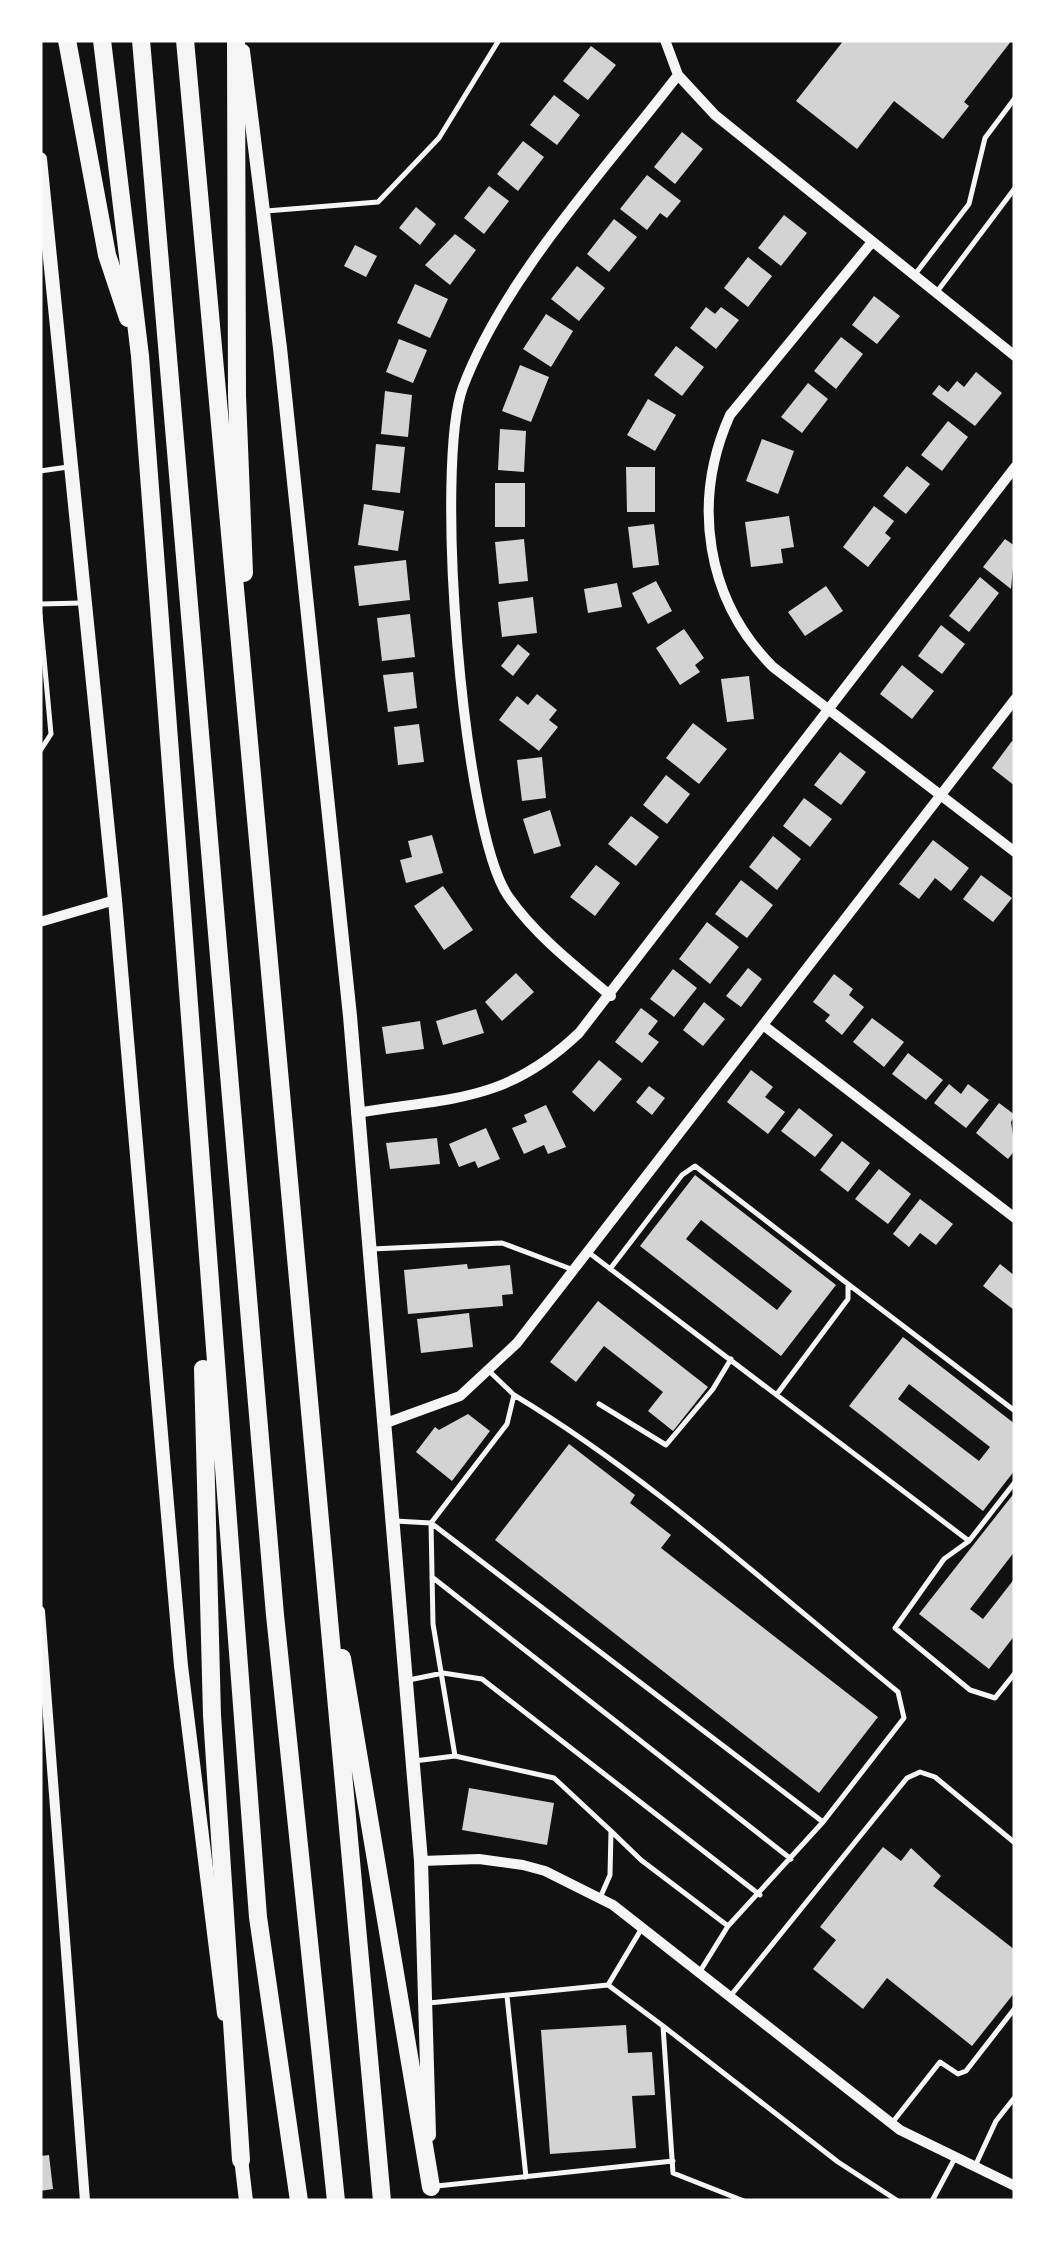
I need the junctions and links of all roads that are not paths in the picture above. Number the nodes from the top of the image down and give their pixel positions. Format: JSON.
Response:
{"nodes":[{"id":1,"x":67,"y":40,"type":"edge"},
{"id":2,"x":102,"y":40,"type":"edge"},
{"id":3,"x":141,"y":40,"type":"edge"},
{"id":4,"x":185,"y":40,"type":"edge"},
{"id":5,"x":239,"y":40,"type":"edge"},
{"id":6,"x":499,"y":40,"type":"edge"},
{"id":7,"x":665,"y":40,"type":"edge"},
{"id":8,"x":678,"y":74,"type":"junction"},
{"id":9,"x":1015,"y":98,"type":"edge"},
{"id":10,"x":40,"y":159,"type":"edge"},
{"id":11,"x":1015,"y":188,"type":"edge"},
{"id":12,"x":263,"y":211,"type":"junction"},
{"id":13,"x":872,"y":242,"type":"junction"},
{"id":14,"x":914,"y":275,"type":"junction"},
{"id":15,"x":936,"y":293,"type":"junction"},
{"id":16,"x":140,"y":356,"type":"junction"},
{"id":17,"x":1015,"y":356,"type":"edge"},
{"id":18,"x":71,"y":467,"type":"junction"},
{"id":19,"x":1015,"y":467,"type":"edge"},
{"id":20,"x":40,"y":471,"type":"edge"},
{"id":21,"x":85,"y":603,"type":"junction"},
{"id":22,"x":40,"y":604,"type":"edge"},
{"id":23,"x":40,"y":615,"type":"edge"},
{"id":24,"x":1015,"y":699,"type":"edge"},
{"id":25,"x":828,"y":706,"type":"junction"},
{"id":26,"x":40,"y":751,"type":"edge"},
{"id":27,"x":942,"y":795,"type":"junction"},
{"id":28,"x":253,"y":804,"type":"junction"},
{"id":29,"x":1015,"y":852,"type":"edge"},
{"id":30,"x":116,"y":900,"type":"junction"},
{"id":31,"x":40,"y":922,"type":"edge"},
{"id":32,"x":611,"y":996,"type":"junction"},
{"id":33,"x":763,"y":1025,"type":"junction"},
{"id":34,"x":356,"y":1112,"type":"junction"},
{"id":35,"x":199,"y":1173,"type":"junction"},
{"id":36,"x":1015,"y":1218,"type":"edge"},
{"id":37,"x":369,"y":1250,"type":"junction"},
{"id":38,"x":588,"y":1252,"type":"junction"},
{"id":39,"x":610,"y":1269,"type":"junction"},
{"id":40,"x":574,"y":1270,"type":"junction"},
{"id":41,"x":848,"y":1284,"type":"junction"},
{"id":42,"x":731,"y":1359,"type":"junction"},
{"id":43,"x":488,"y":1370,"type":"junction"},
{"id":44,"x":514,"y":1394,"type":"junction"},
{"id":45,"x":777,"y":1394,"type":"junction"},
{"id":46,"x":600,"y":1404,"type":"dead end"},
{"id":47,"x":1015,"y":1411,"type":"edge"},
{"id":48,"x":386,"y":1424,"type":"junction"},
{"id":49,"x":1015,"y":1482,"type":"edge"},
{"id":50,"x":316,"y":1500,"type":"junction"},
{"id":51,"x":393,"y":1521,"type":"junction"},
{"id":52,"x":431,"y":1524,"type":"junction"},
{"id":53,"x":969,"y":1541,"type":"junction"},
{"id":54,"x":432,"y":1577,"type":"junction"},
{"id":55,"x":40,"y":1611,"type":"edge"},
{"id":56,"x":444,"y":1673,"type":"junction"},
{"id":57,"x":1015,"y":1673,"type":"edge"},
{"id":58,"x":406,"y":1681,"type":"junction"},
{"id":59,"x":45,"y":1724,"type":"edge"},
{"id":60,"x":455,"y":1756,"type":"junction"},
{"id":61,"x":412,"y":1762,"type":"junction"},
{"id":62,"x":823,"y":1822,"type":"junction"},
{"id":63,"x":611,"y":1832,"type":"junction"},
{"id":64,"x":1015,"y":1843,"type":"edge"},
{"id":65,"x":301,"y":1858,"type":"junction"},
{"id":66,"x":791,"y":1859,"type":"junction"},
{"id":67,"x":421,"y":1861,"type":"junction"},
{"id":68,"x":760,"y":1895,"type":"junction"},
{"id":69,"x":599,"y":1898,"type":"junction"},
{"id":70,"x":728,"y":1926,"type":"junction"},
{"id":71,"x":642,"y":1928,"type":"junction"},
{"id":72,"x":699,"y":1973,"type":"junction"},
{"id":73,"x":608,"y":1985,"type":"junction"},
{"id":74,"x":507,"y":1996,"type":"junction"},
{"id":75,"x":730,"y":1996,"type":"junction"},
{"id":76,"x":426,"y":2004,"type":"junction"},
{"id":77,"x":1015,"y":2008,"type":"edge"},
{"id":78,"x":663,"y":2026,"type":"junction"},
{"id":79,"x":1015,"y":2098,"type":"edge"},
{"id":80,"x":892,"y":2123,"type":"junction"},
{"id":81,"x":955,"y":2158,"type":"junction"},
{"id":82,"x":242,"y":2160,"type":"junction"},
{"id":83,"x":673,"y":2161,"type":"junction"},
{"id":84,"x":975,"y":2167,"type":"junction"},
{"id":85,"x":526,"y":2177,"type":"junction"},
{"id":86,"x":1015,"y":2186,"type":"edge"},
{"id":87,"x":431,"y":2194,"type":"edge"},
{"id":88,"x":85,"y":2201,"type":"edge"},
{"id":89,"x":246,"y":2201,"type":"edge"},
{"id":90,"x":299,"y":2201,"type":"edge"},
{"id":91,"x":328,"y":2201,"type":"edge"},
{"id":92,"x":336,"y":2201,"type":"edge"},
{"id":93,"x":382,"y":2201,"type":"edge"},
{"id":94,"x":744,"y":2201,"type":"edge"},
{"id":95,"x":898,"y":2201,"type":"edge"},
{"id":96,"x":932,"y":2201,"type":"edge"}],
"edges":[{"from":1,"to":16,"type":"highway"},
{"from":2,"to":16,"type":"highway"},
{"from":3,"to":65,"type":"highway"},
{"from":4,"to":28,"type":"highway"},
{"from":5,"to":12,"type":"main road"},
{"from":5,"to":28,"type":"highway"},
{"from":6,"to":12,"type":"lane"},
{"from":7,"to":8,"type":"street"},
{"from":8,"to":13,"type":"street"},
{"from":8,"to":32,"type":"street"},
{"from":9,"to":14,"type":"lane"},
{"from":10,"to":18,"type":"main road"},
{"from":11,"to":15,"type":"lane"},
{"from":12,"to":34,"type":"main road"},
{"from":13,"to":14,"type":"street"},
{"from":13,"to":25,"type":"street"},
{"from":14,"to":15,"type":"street"},
{"from":15,"to":17,"type":"street"},
{"from":16,"to":35,"type":"highway"},
{"from":18,"to":20,"type":"lane"},
{"from":18,"to":21,"type":"main road"},
{"from":19,"to":25,"type":"street"},
{"from":21,"to":22,"type":"lane"},
{"from":21,"to":30,"type":"main road"},
{"from":23,"to":26,"type":"lane"},
{"from":24,"to":27,"type":"street"},
{"from":25,"to":27,"type":"street"},
{"from":25,"to":32,"type":"street"},
{"from":27,"to":29,"type":"street"},
{"from":27,"to":33,"type":"street"},
{"from":28,"to":50,"type":"highway"},
{"from":30,"to":31,"type":"street"},
{"from":30,"to":82,"type":"main road"},
{"from":32,"to":34,"type":"street"},
{"from":33,"to":36,"type":"street"},
{"from":33,"to":38,"type":"street"},
{"from":34,"to":37,"type":"main road"},
{"from":35,"to":82,"type":"highway"},
{"from":35,"to":90,"type":"highway"},
{"from":37,"to":40,"type":"lane"},
{"from":37,"to":48,"type":"main road"},
{"from":38,"to":39,"type":"lane"},
{"from":38,"to":40,"type":"street"},
{"from":39,"to":41,"type":"lane"},
{"from":39,"to":42,"type":"lane"},
{"from":40,"to":43,"type":"street"},
{"from":41,"to":45,"type":"lane"},
{"from":41,"to":47,"type":"lane"},
{"from":42,"to":45,"type":"lane"},
{"from":42,"to":46,"type":"lane"},
{"from":43,"to":44,"type":"lane"},
{"from":43,"to":48,"type":"street"},
{"from":44,"to":52,"type":"lane"},
{"from":44,"to":62,"type":"lane"},
{"from":45,"to":53,"type":"lane"},
{"from":48,"to":51,"type":"main road"},
{"from":49,"to":53,"type":"lane"},
{"from":50,"to":87,"type":"highway"},
{"from":50,"to":93,"type":"highway"},
{"from":51,"to":52,"type":"lane"},
{"from":51,"to":58,"type":"main road"},
{"from":52,"to":54,"type":"lane"},
{"from":52,"to":62,"type":"lane"},
{"from":53,"to":57,"type":"lane"},
{"from":54,"to":56,"type":"lane"},
{"from":54,"to":66,"type":"lane"},
{"from":55,"to":59,"type":"street"},
{"from":56,"to":58,"type":"lane"},
{"from":56,"to":60,"type":"lane"},
{"from":56,"to":68,"type":"lane"},
{"from":58,"to":61,"type":"main road"},
{"from":59,"to":88,"type":"street"},
{"from":60,"to":61,"type":"lane"},
{"from":60,"to":63,"type":"lane"},
{"from":61,"to":67,"type":"main road"},
{"from":62,"to":66,"type":"lane"},
{"from":63,"to":69,"type":"lane"},
{"from":63,"to":70,"type":"lane"},
{"from":64,"to":75,"type":"lane"},
{"from":65,"to":91,"type":"highway"},
{"from":65,"to":92,"type":"highway"},
{"from":66,"to":68,"type":"lane"},
{"from":67,"to":69,"type":"street"},
{"from":67,"to":76,"type":"main road"},
{"from":68,"to":70,"type":"lane"},
{"from":69,"to":71,"type":"street"},
{"from":70,"to":72,"type":"lane"},
{"from":71,"to":72,"type":"street"},
{"from":71,"to":73,"type":"lane"},
{"from":72,"to":75,"type":"street"},
{"from":73,"to":74,"type":"lane"},
{"from":73,"to":78,"type":"lane"},
{"from":74,"to":76,"type":"lane"},
{"from":74,"to":85,"type":"lane"},
{"from":75,"to":80,"type":"street"},
{"from":76,"to":87,"type":"main road"},
{"from":77,"to":80,"type":"lane"},
{"from":78,"to":83,"type":"lane"},
{"from":78,"to":95,"type":"lane"},
{"from":79,"to":84,"type":"lane"},
{"from":80,"to":81,"type":"street"},
{"from":81,"to":84,"type":"street"},
{"from":81,"to":96,"type":"lane"},
{"from":82,"to":89,"type":"main road"},
{"from":83,"to":85,"type":"lane"},
{"from":83,"to":94,"type":"lane"},
{"from":84,"to":86,"type":"street"},
{"from":85,"to":87,"type":"lane"}]}
